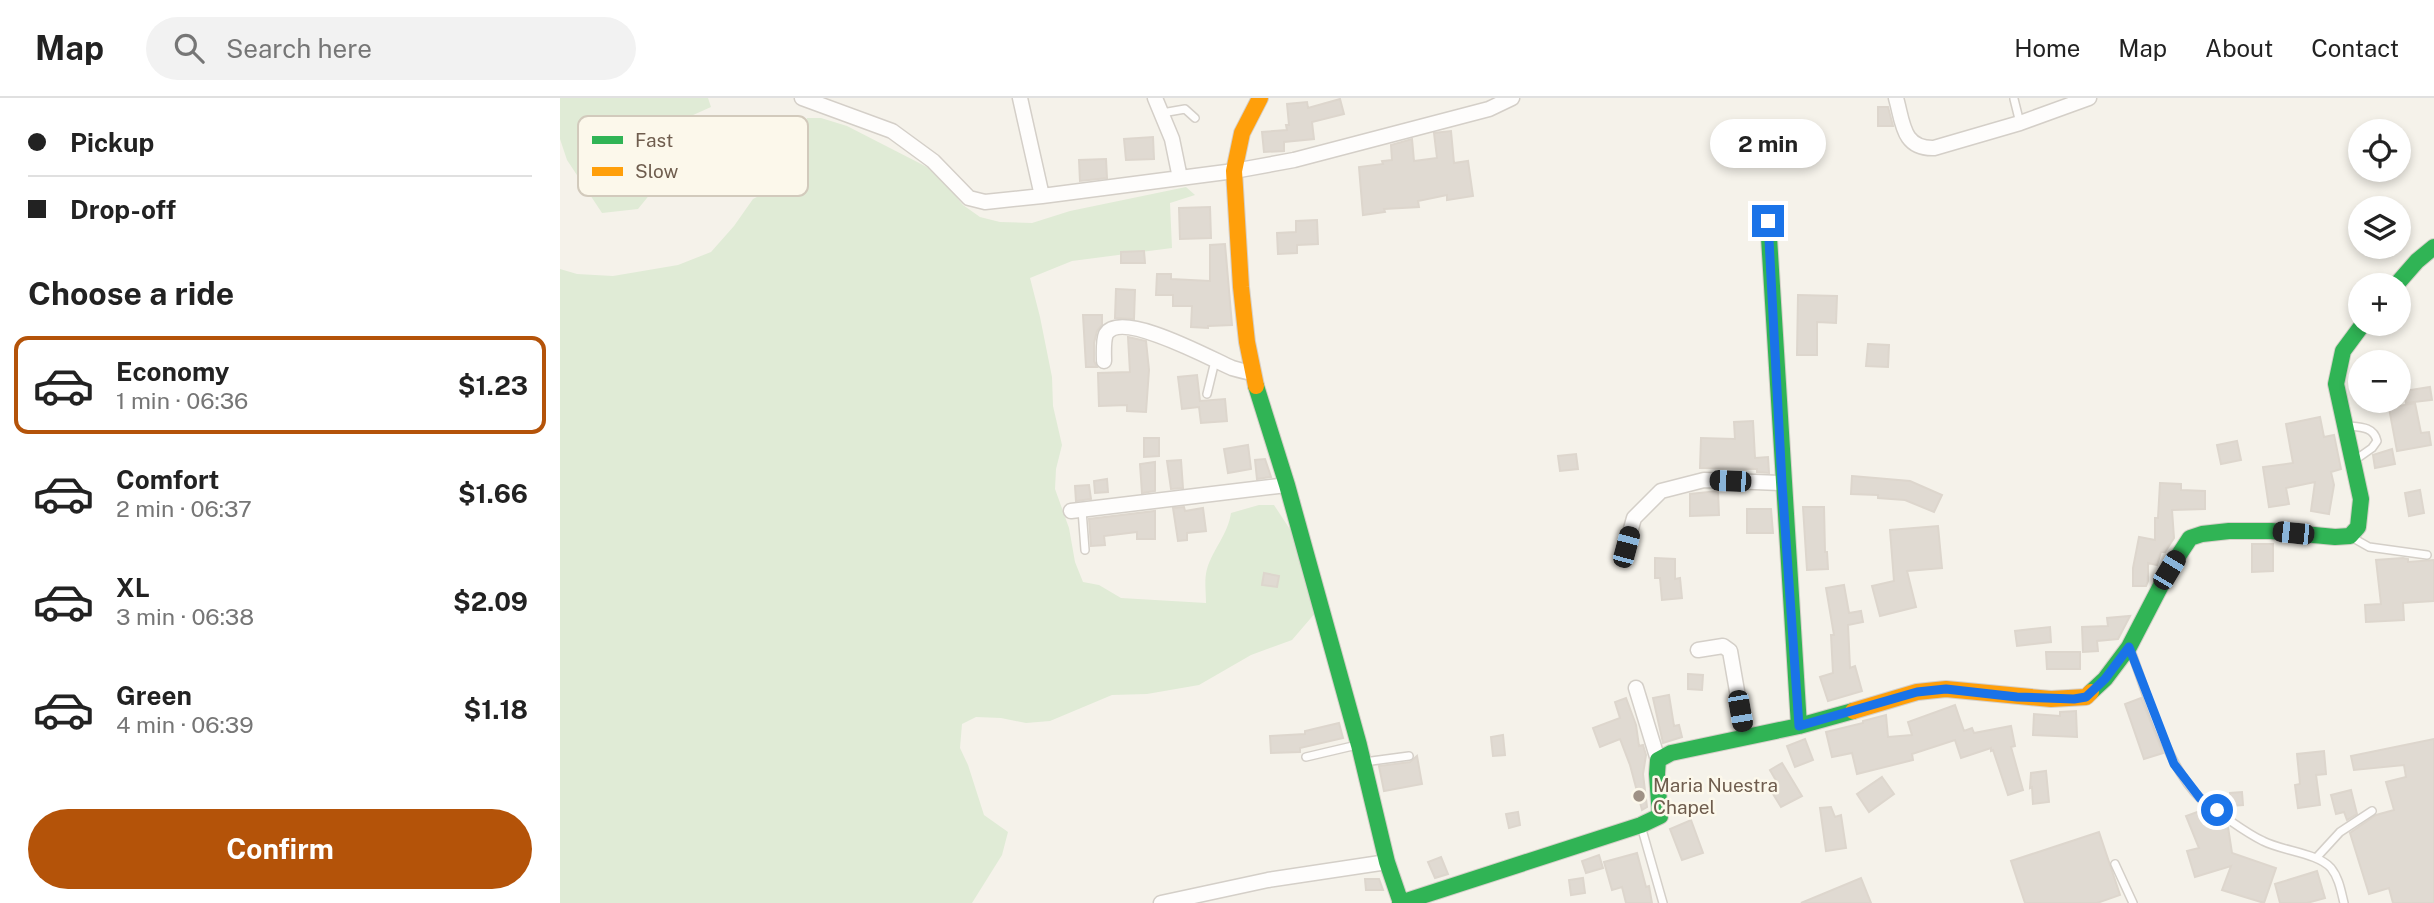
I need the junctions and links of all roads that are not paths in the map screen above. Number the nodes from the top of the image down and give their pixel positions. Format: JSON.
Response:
{"nodes":[{"id":1,"x":802,"y":98,"type":"edge"},
{"id":2,"x":1020,"y":98,"type":"edge"},
{"id":3,"x":1156,"y":98,"type":"edge"},
{"id":4,"x":1260,"y":98,"type":"edge"},
{"id":5,"x":1513,"y":98,"type":"edge"},
{"id":6,"x":1896,"y":98,"type":"edge"},
{"id":7,"x":2089,"y":98,"type":"edge"},
{"id":8,"x":2014,"y":99,"type":"edge"},
{"id":9,"x":1162,"y":113,"type":"junction"},
{"id":10,"x":1195,"y":118,"type":"dead end"},
{"id":11,"x":2020,"y":123,"type":"junction"},
{"id":12,"x":1234,"y":171,"type":"junction"},
{"id":13,"x":1180,"y":178,"type":"junction"},
{"id":14,"x":1042,"y":196,"type":"junction"},
{"id":15,"x":1768,"y":221,"type":"dead end"},
{"id":16,"x":2434,"y":247,"type":"edge"},
{"id":17,"x":2406,"y":273,"type":"edge"},
{"id":18,"x":2353,"y":336,"type":"edge"},
{"id":19,"x":1215,"y":360,"type":"junction"},
{"id":20,"x":1104,"y":361,"type":"dead end"},
{"id":21,"x":1253,"y":373,"type":"junction"},
{"id":22,"x":1207,"y":394,"type":"dead end"},
{"id":23,"x":2345,"y":425,"type":"junction"},
{"id":24,"x":2353,"y":461,"type":"junction"},
{"id":25,"x":1782,"y":483,"type":"junction"},
{"id":26,"x":1287,"y":485,"type":"junction"},
{"id":27,"x":1077,"y":511,"type":"joint"},
{"id":28,"x":2350,"y":536,"type":"junction"},
{"id":29,"x":1626,"y":547,"type":"dead end"},
{"id":30,"x":1085,"y":550,"type":"dead end"},
{"id":31,"x":2427,"y":555,"type":"dead end"},
{"id":32,"x":2129,"y":647,"type":"junction"},
{"id":33,"x":1698,"y":650,"type":"dead end"},
{"id":34,"x":1636,"y":688,"type":"dead end"},
{"id":35,"x":1799,"y":726,"type":"junction"},
{"id":36,"x":1745,"y":737,"type":"junction"},
{"id":37,"x":1359,"y":745,"type":"junction"},
{"id":38,"x":1409,"y":755,"type":"dead end"},
{"id":39,"x":1307,"y":757,"type":"dead end"},
{"id":40,"x":1658,"y":761,"type":"junction"},
{"id":41,"x":1363,"y":762,"type":"junction"},
{"id":42,"x":2372,"y":811,"type":"dead end"},
{"id":43,"x":1641,"y":825,"type":"junction"},
{"id":44,"x":2317,"y":857,"type":"junction"},
{"id":45,"x":1387,"y":862,"type":"junction"},
{"id":46,"x":2115,"y":864,"type":"dead end"},
{"id":47,"x":1161,"y":903,"type":"edge"},
{"id":48,"x":1400,"y":903,"type":"edge"},
{"id":49,"x":1663,"y":903,"type":"edge"},
{"id":50,"x":2133,"y":903,"type":"edge"},
{"id":51,"x":2344,"y":903,"type":"edge"}],
"edges":[{"from":1,"to":14,"type":"street"},
{"from":2,"to":14,"type":"street"},
{"from":3,"to":9,"type":"street"},
{"from":4,"to":12,"type":"street"},
{"from":5,"to":12,"type":"street"},
{"from":6,"to":11,"type":"street"},
{"from":7,"to":11,"type":"street"},
{"from":8,"to":11,"type":"lane"},
{"from":9,"to":10,"type":"lane"},
{"from":9,"to":13,"type":"street"},
{"from":12,"to":13,"type":"street"},
{"from":12,"to":21,"type":"street"},
{"from":13,"to":14,"type":"street"},
{"from":15,"to":25,"type":"street"},
{"from":16,"to":17,"type":"street"},
{"from":18,"to":23,"type":"street"},
{"from":19,"to":20,"type":"street"},
{"from":19,"to":21,"type":"street"},
{"from":19,"to":22,"type":"lane"},
{"from":21,"to":26,"type":"street"},
{"from":23,"to":24,"type":"street"},
{"from":23,"to":24,"type":"lane"},
{"from":24,"to":28,"type":"street"},
{"from":25,"to":29,"type":"street"},
{"from":25,"to":35,"type":"street"},
{"from":26,"to":27,"type":"street"},
{"from":26,"to":37,"type":"street"},
{"from":27,"to":30,"type":"lane"},
{"from":28,"to":31,"type":"lane"},
{"from":28,"to":32,"type":"street"},
{"from":32,"to":35,"type":"street"},
{"from":32,"to":44,"type":"lane"},
{"from":33,"to":36,"type":"street"},
{"from":34,"to":40,"type":"street"},
{"from":35,"to":36,"type":"street"},
{"from":36,"to":40,"type":"street"},
{"from":37,"to":39,"type":"lane"},
{"from":37,"to":41,"type":"street"},
{"from":38,"to":41,"type":"lane"},
{"from":40,"to":43,"type":"street"},
{"from":41,"to":45,"type":"street"},
{"from":42,"to":44,"type":"lane"},
{"from":43,"to":48,"type":"street"},
{"from":43,"to":49,"type":"lane"},
{"from":44,"to":51,"type":"lane"},
{"from":45,"to":47,"type":"street"},
{"from":45,"to":48,"type":"street"},
{"from":46,"to":50,"type":"lane"}]}
